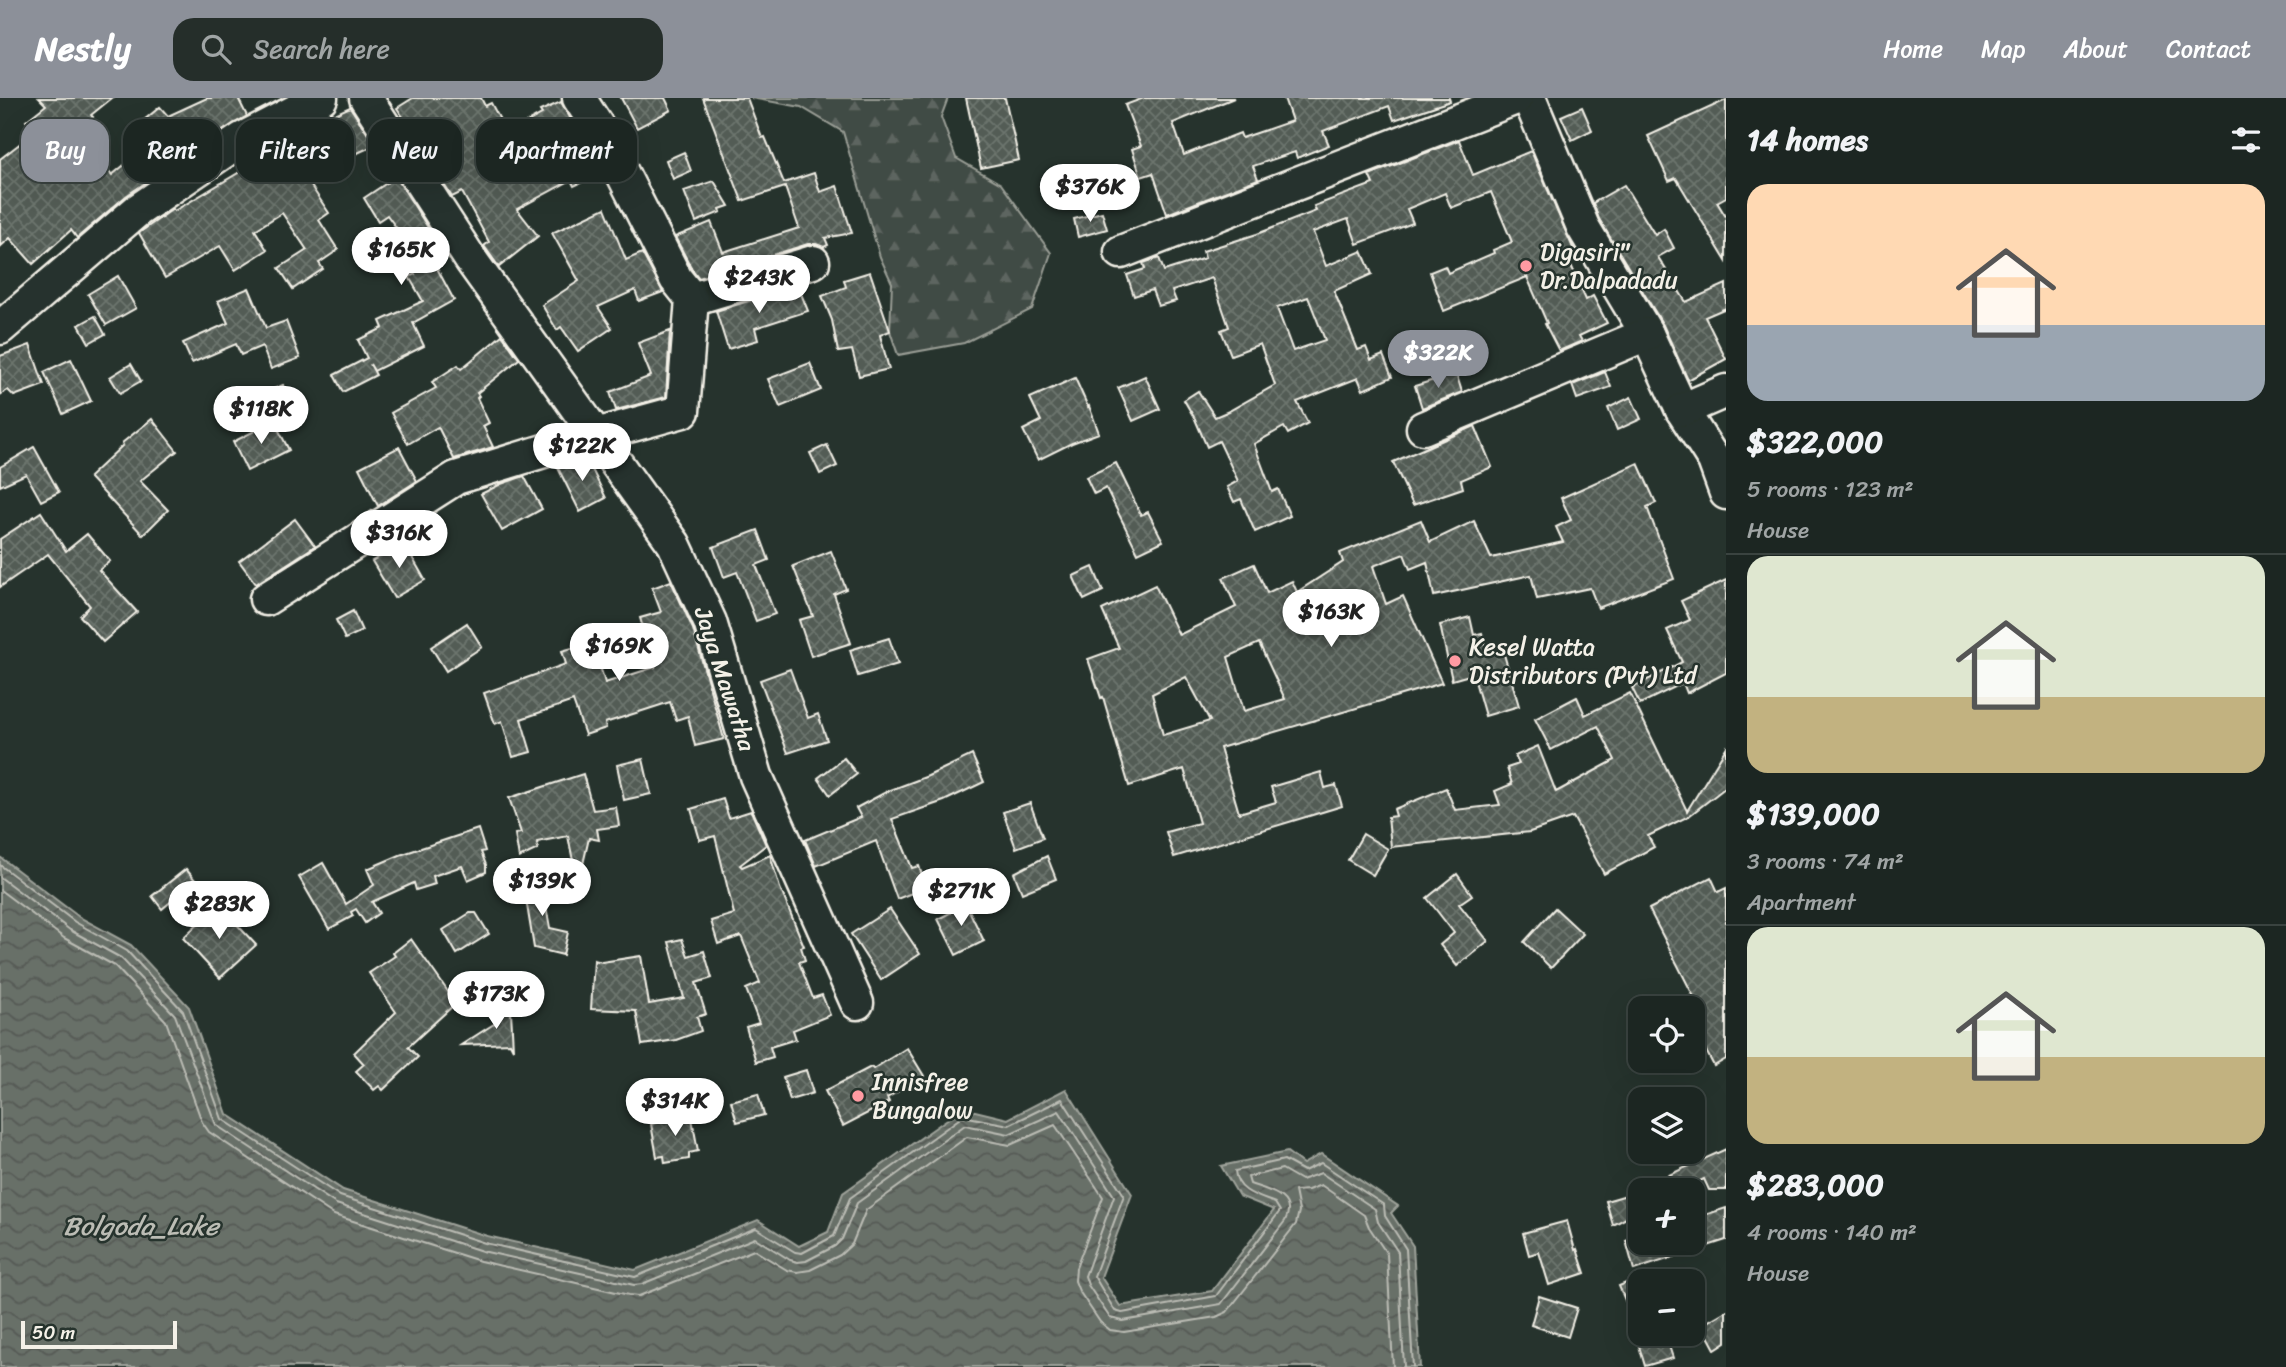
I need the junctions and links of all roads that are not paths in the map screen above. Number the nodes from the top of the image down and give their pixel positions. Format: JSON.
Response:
{"nodes":[{"id":1,"x":321,"y":98,"type":"edge"},
{"id":2,"x":366,"y":98,"type":"edge"},
{"id":3,"x":579,"y":98,"type":"edge"},
{"id":4,"x":1516,"y":98,"type":"edge"},
{"id":5,"x":1529,"y":98,"type":"edge"},
{"id":6,"x":1121,"y":251,"type":"dead end"},
{"id":7,"x":813,"y":262,"type":"dead end"},
{"id":8,"x":692,"y":299,"type":"junction"},
{"id":9,"x":0,"y":328,"type":"edge"},
{"id":10,"x":1647,"y":334,"type":"junction"},
{"id":11,"x":1726,"y":391,"type":"edge"},
{"id":12,"x":1682,"y":410,"type":"junction"},
{"id":13,"x":1423,"y":428,"type":"dead end"},
{"id":14,"x":596,"y":435,"type":"junction"},
{"id":15,"x":1726,"y":493,"type":"edge"},
{"id":16,"x":266,"y":599,"type":"dead end"},
{"id":17,"x":857,"y":1003,"type":"dead end"}],
"edges":[{"from":1,"to":9,"type":"street"},
{"from":2,"to":14,"type":"street","name":"Jaya Mawatha"},
{"from":3,"to":8,"type":"street"},
{"from":4,"to":6,"type":"street"},
{"from":5,"to":10,"type":"street"},
{"from":7,"to":8,"type":"street"},
{"from":8,"to":14,"type":"street"},
{"from":10,"to":12,"type":"street"},
{"from":10,"to":13,"type":"street"},
{"from":11,"to":12,"type":"street"},
{"from":12,"to":15,"type":"street"},
{"from":14,"to":16,"type":"street"},
{"from":14,"to":17,"type":"street","name":"Jaya Mawatha"}]}
